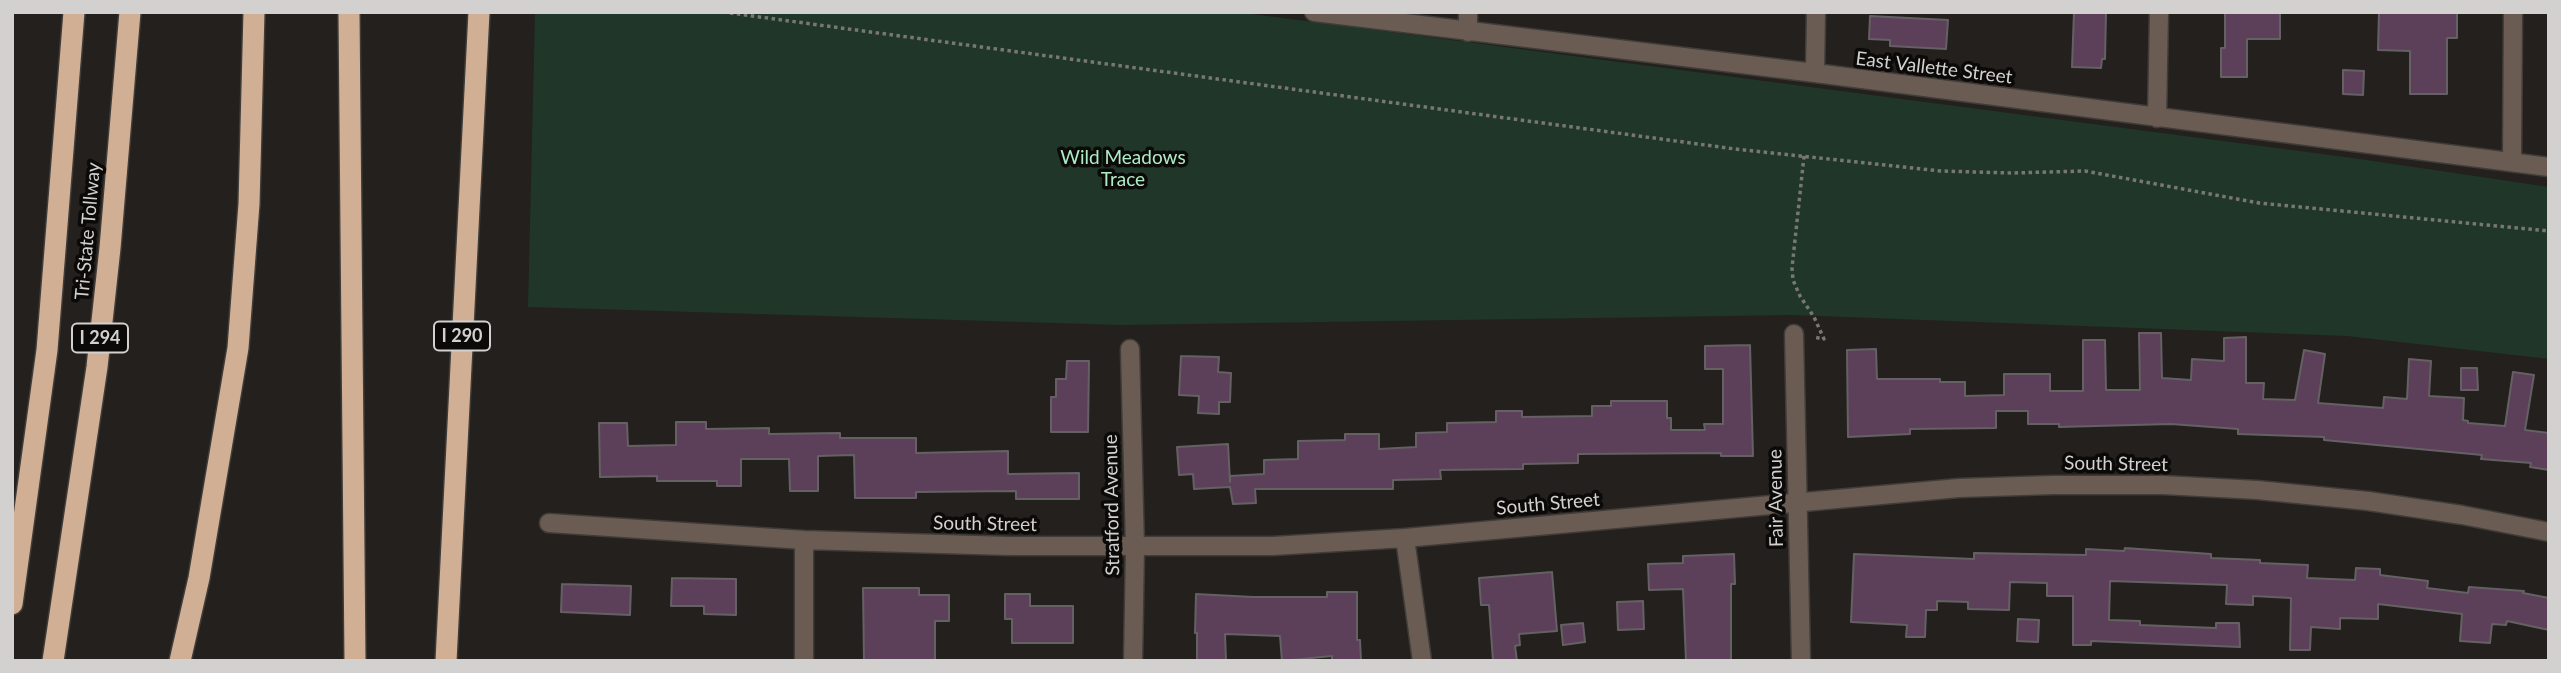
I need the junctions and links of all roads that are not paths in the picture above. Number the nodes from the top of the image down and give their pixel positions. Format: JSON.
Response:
{"nodes":[{"id":1,"x":74,"y":12,"type":"edge"},
{"id":2,"x":130,"y":12,"type":"edge"},
{"id":3,"x":254,"y":12,"type":"edge"},
{"id":4,"x":349,"y":12,"type":"edge"},
{"id":5,"x":479,"y":12,"type":"edge"},
{"id":6,"x":1314,"y":12,"type":"edge"},
{"id":7,"x":1468,"y":12,"type":"edge"},
{"id":8,"x":1816,"y":12,"type":"edge"},
{"id":9,"x":2159,"y":12,"type":"edge"},
{"id":10,"x":2513,"y":12,"type":"edge"},
{"id":11,"x":1468,"y":32,"type":"junction"},
{"id":12,"x":1815,"y":73,"type":"junction"},
{"id":13,"x":2157,"y":118,"type":"junction"},
{"id":14,"x":2512,"y":162,"type":"junction"},
{"id":15,"x":2549,"y":167,"type":"edge"},
{"id":16,"x":1794,"y":334,"type":"road end"},
{"id":17,"x":1130,"y":349,"type":"dead end"},
{"id":18,"x":1797,"y":501,"type":"junction"},
{"id":19,"x":549,"y":523,"type":"dead end"},
{"id":20,"x":2549,"y":532,"type":"edge"},
{"id":21,"x":1405,"y":538,"type":"junction"},
{"id":22,"x":804,"y":540,"type":"junction"},
{"id":23,"x":1135,"y":548,"type":"junction"},
{"id":24,"x":12,"y":604,"type":"edge"},
{"id":25,"x":53,"y":661,"type":"edge"},
{"id":26,"x":180,"y":661,"type":"edge"},
{"id":27,"x":355,"y":661,"type":"edge"},
{"id":28,"x":446,"y":661,"type":"edge"},
{"id":29,"x":804,"y":661,"type":"edge"},
{"id":30,"x":1133,"y":661,"type":"edge"},
{"id":31,"x":1422,"y":661,"type":"edge"},
{"id":32,"x":1801,"y":661,"type":"edge"}],
"edges":[{"from":1,"to":24,"type":"highway","name":"Tri-State Tollway","number":"I 294"},
{"from":2,"to":25,"type":"highway","name":"Tri-State Tollway","number":"I 294"},
{"from":3,"to":26,"type":"highway"},
{"from":4,"to":27,"type":"highway"},
{"from":5,"to":28,"type":"highway","number":"I 290"},
{"from":6,"to":11,"type":"street","name":"East Vallette Street"},
{"from":7,"to":11,"type":"street"},
{"from":8,"to":12,"type":"street"},
{"from":9,"to":13,"type":"street"},
{"from":10,"to":14,"type":"street"},
{"from":11,"to":12,"type":"street","name":"East Vallette Street"},
{"from":12,"to":13,"type":"street","name":"East Vallette Street"},
{"from":13,"to":14,"type":"street","name":"East Vallette Street"},
{"from":14,"to":15,"type":"street","name":"East Vallette Street"},
{"from":16,"to":18,"type":"street","name":"Fair Avenue"},
{"from":17,"to":23,"type":"street","name":"Stratford Avenue"},
{"from":18,"to":20,"type":"street","name":"South Street"},
{"from":18,"to":21,"type":"street","name":"South Street"},
{"from":18,"to":32,"type":"street","name":"Fair Avenue"},
{"from":19,"to":22,"type":"street","name":"South Street"},
{"from":21,"to":23,"type":"street","name":"South Street"},
{"from":21,"to":31,"type":"street"},
{"from":22,"to":23,"type":"street","name":"South Street"},
{"from":22,"to":29,"type":"street"},
{"from":23,"to":30,"type":"street","name":"Stratford Avenue"}]}
